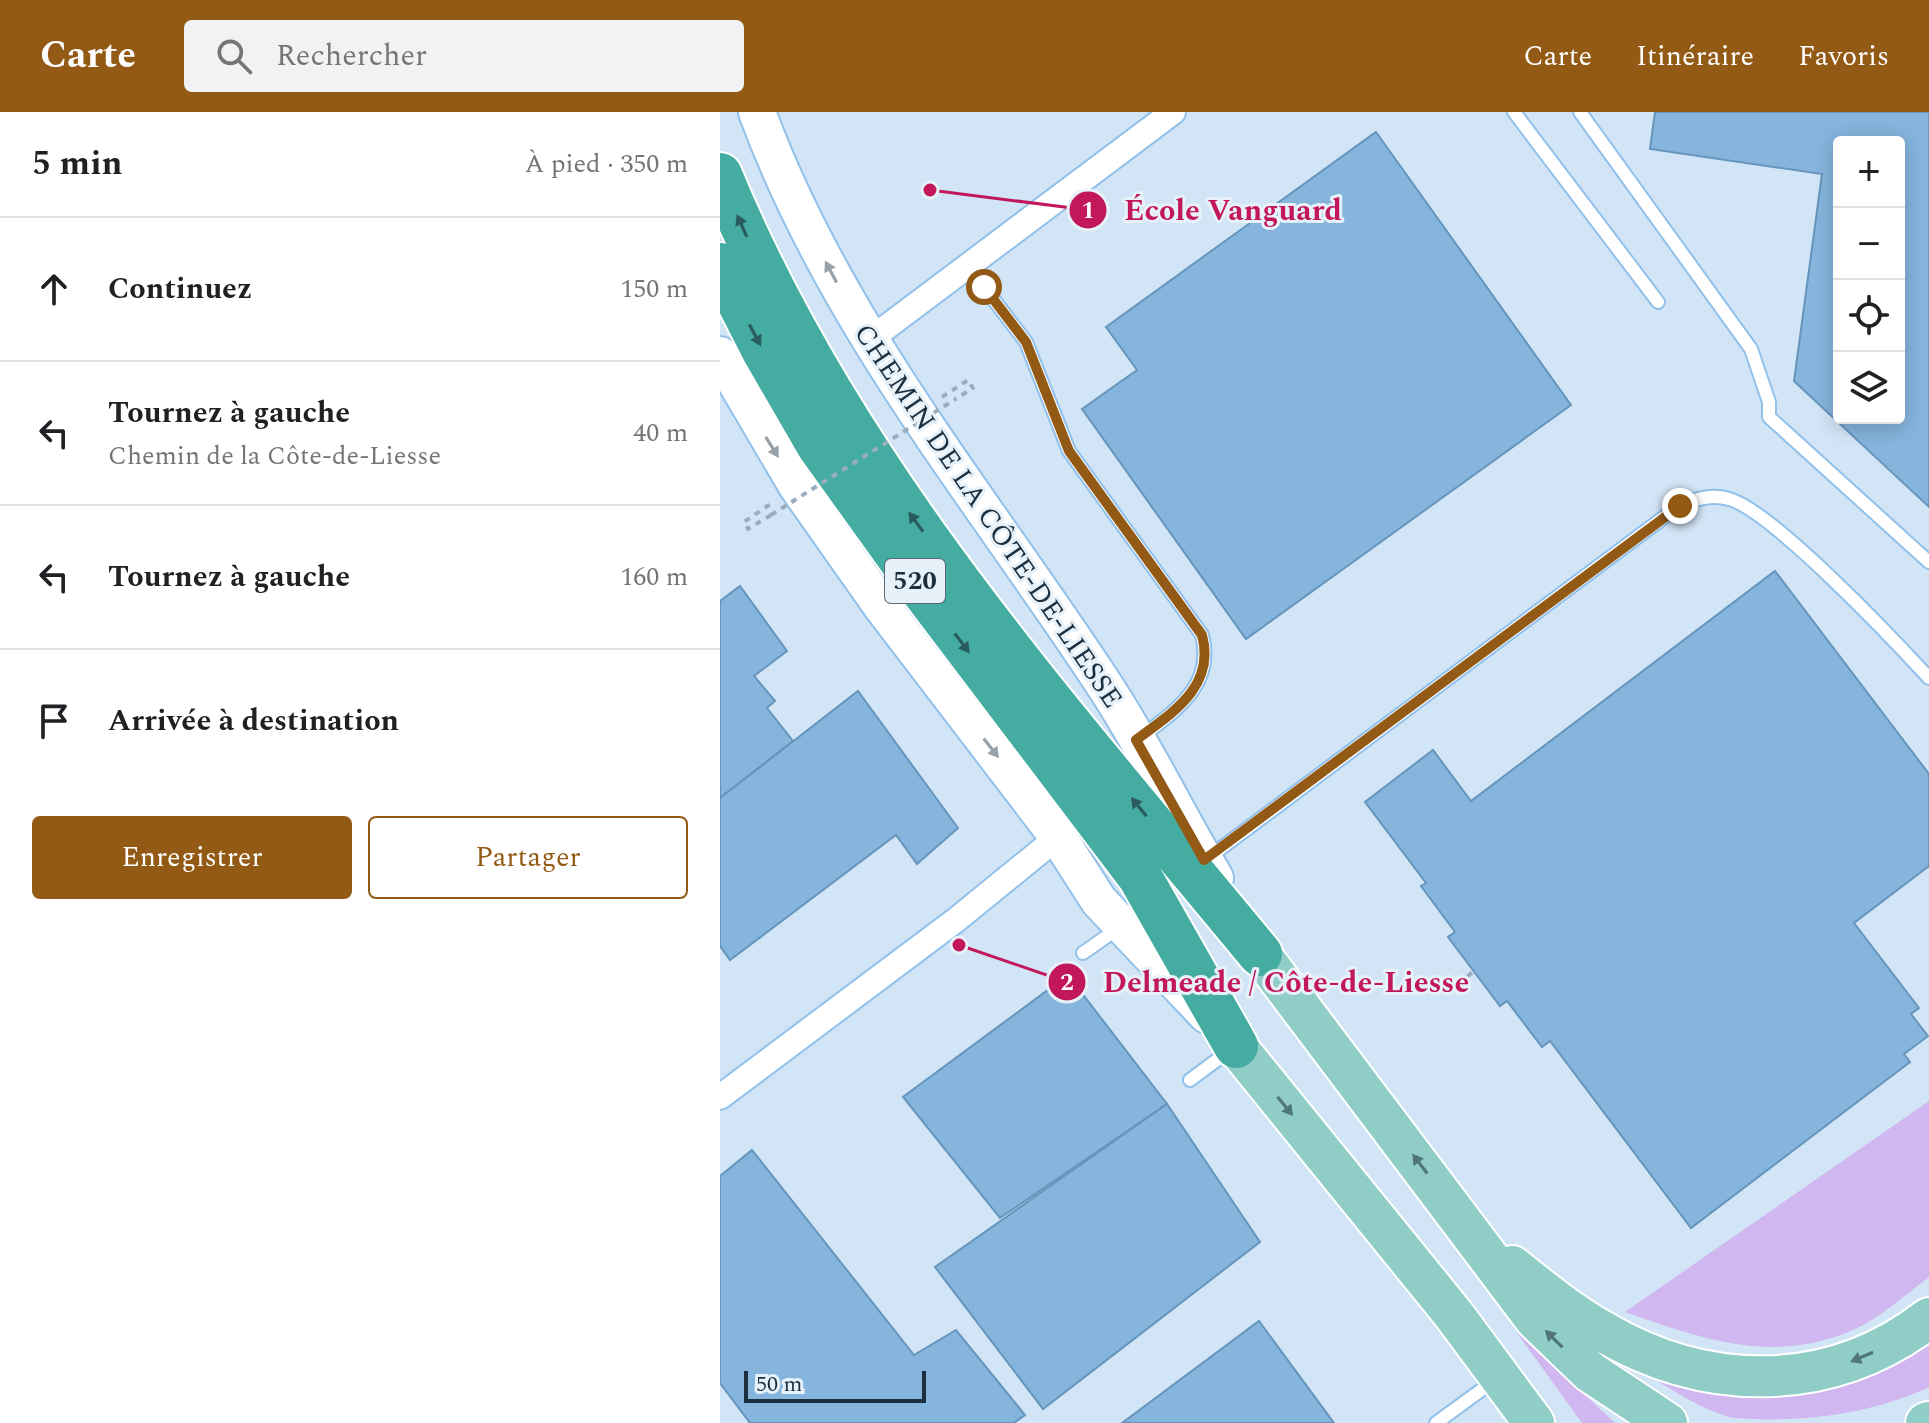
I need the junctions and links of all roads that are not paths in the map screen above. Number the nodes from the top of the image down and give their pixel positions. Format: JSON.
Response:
{"nodes":[{"id":1,"x":757,"y":112,"type":"edge"},
{"id":2,"x":1173,"y":112,"type":"edge"},
{"id":3,"x":1514,"y":112,"type":"edge"},
{"id":4,"x":1580,"y":112,"type":"edge"},
{"id":5,"x":720,"y":175,"type":"edge"},
{"id":6,"x":720,"y":265,"type":"edge"},
{"id":7,"x":968,"y":266,"type":"junction"},
{"id":8,"x":1658,"y":302,"type":"dead end"},
{"id":9,"x":868,"y":341,"type":"junction"},
{"id":10,"x":720,"y":355,"type":"edge"},
{"id":11,"x":1929,"y":562,"type":"edge"},
{"id":12,"x":1929,"y":678,"type":"edge"},
{"id":13,"x":1136,"y":740,"type":"junction"},
{"id":14,"x":1058,"y":837,"type":"junction"},
{"id":15,"x":1204,"y":860,"type":"junction"},
{"id":16,"x":1122,"y":925,"type":"junction"},
{"id":17,"x":1083,"y":953,"type":"dead end"},
{"id":18,"x":1260,"y":954,"type":"junction"},
{"id":19,"x":1236,"y":1046,"type":"junction"},
{"id":20,"x":1190,"y":1080,"type":"dead end"},
{"id":21,"x":720,"y":1097,"type":"edge"},
{"id":22,"x":1467,"y":1227,"type":"junction"},
{"id":23,"x":1929,"y":1318,"type":"edge"},
{"id":24,"x":1500,"y":1377,"type":"junction"},
{"id":25,"x":1436,"y":1423,"type":"edge"},
{"id":26,"x":1534,"y":1423,"type":"edge"},
{"id":27,"x":1667,"y":1423,"type":"edge"}],
"edges":[{"from":9,"to":1,"type":"main road","name":"CHEMIN DE LA CÔTE-DE-LIESSE","one_way":true},
{"from":2,"to":7,"type":"street"},
{"from":3,"to":8,"type":"lane"},
{"from":4,"to":11,"type":"lane"},
{"from":18,"to":5,"type":"highway","name":"CHEMIN DE LA CÔTE-DE-LIESSE","number":"520","one_way":true},
{"from":6,"to":19,"type":"highway","number":"520","one_way":true},
{"from":7,"to":9,"type":"street"},
{"from":7,"to":13,"type":"lane"},
{"from":9,"to":13,"type":"main road","name":"CHEMIN DE LA CÔTE-DE-LIESSE"},
{"from":10,"to":14,"type":"main road","one_way":true},
{"from":12,"to":15,"type":"lane"},
{"from":13,"to":15,"type":"main road","name":"CHEMIN DE LA CÔTE-DE-LIESSE"},
{"from":14,"to":16,"type":"main road"},
{"from":14,"to":21,"type":"street"},
{"from":15,"to":18,"type":"main road","name":"CHEMIN DE LA CÔTE-DE-LIESSE"},
{"from":16,"to":17,"type":"lane"},
{"from":16,"to":19,"type":"main road"},
{"from":22,"to":18,"type":"main road","name":"CHEMIN DE LA CÔTE-DE-LIESSE","one_way":true},
{"from":19,"to":20,"type":"lane"},
{"from":19,"to":24,"type":"main road","one_way":true},
{"from":23,"to":22,"type":"main road","one_way":true},
{"from":27,"to":22,"type":"main road","name":"CHEMIN DE LA CÔTE-DE-LIESSE","one_way":true},
{"from":24,"to":25,"type":"lane"},
{"from":24,"to":26,"type":"main road"}]}
